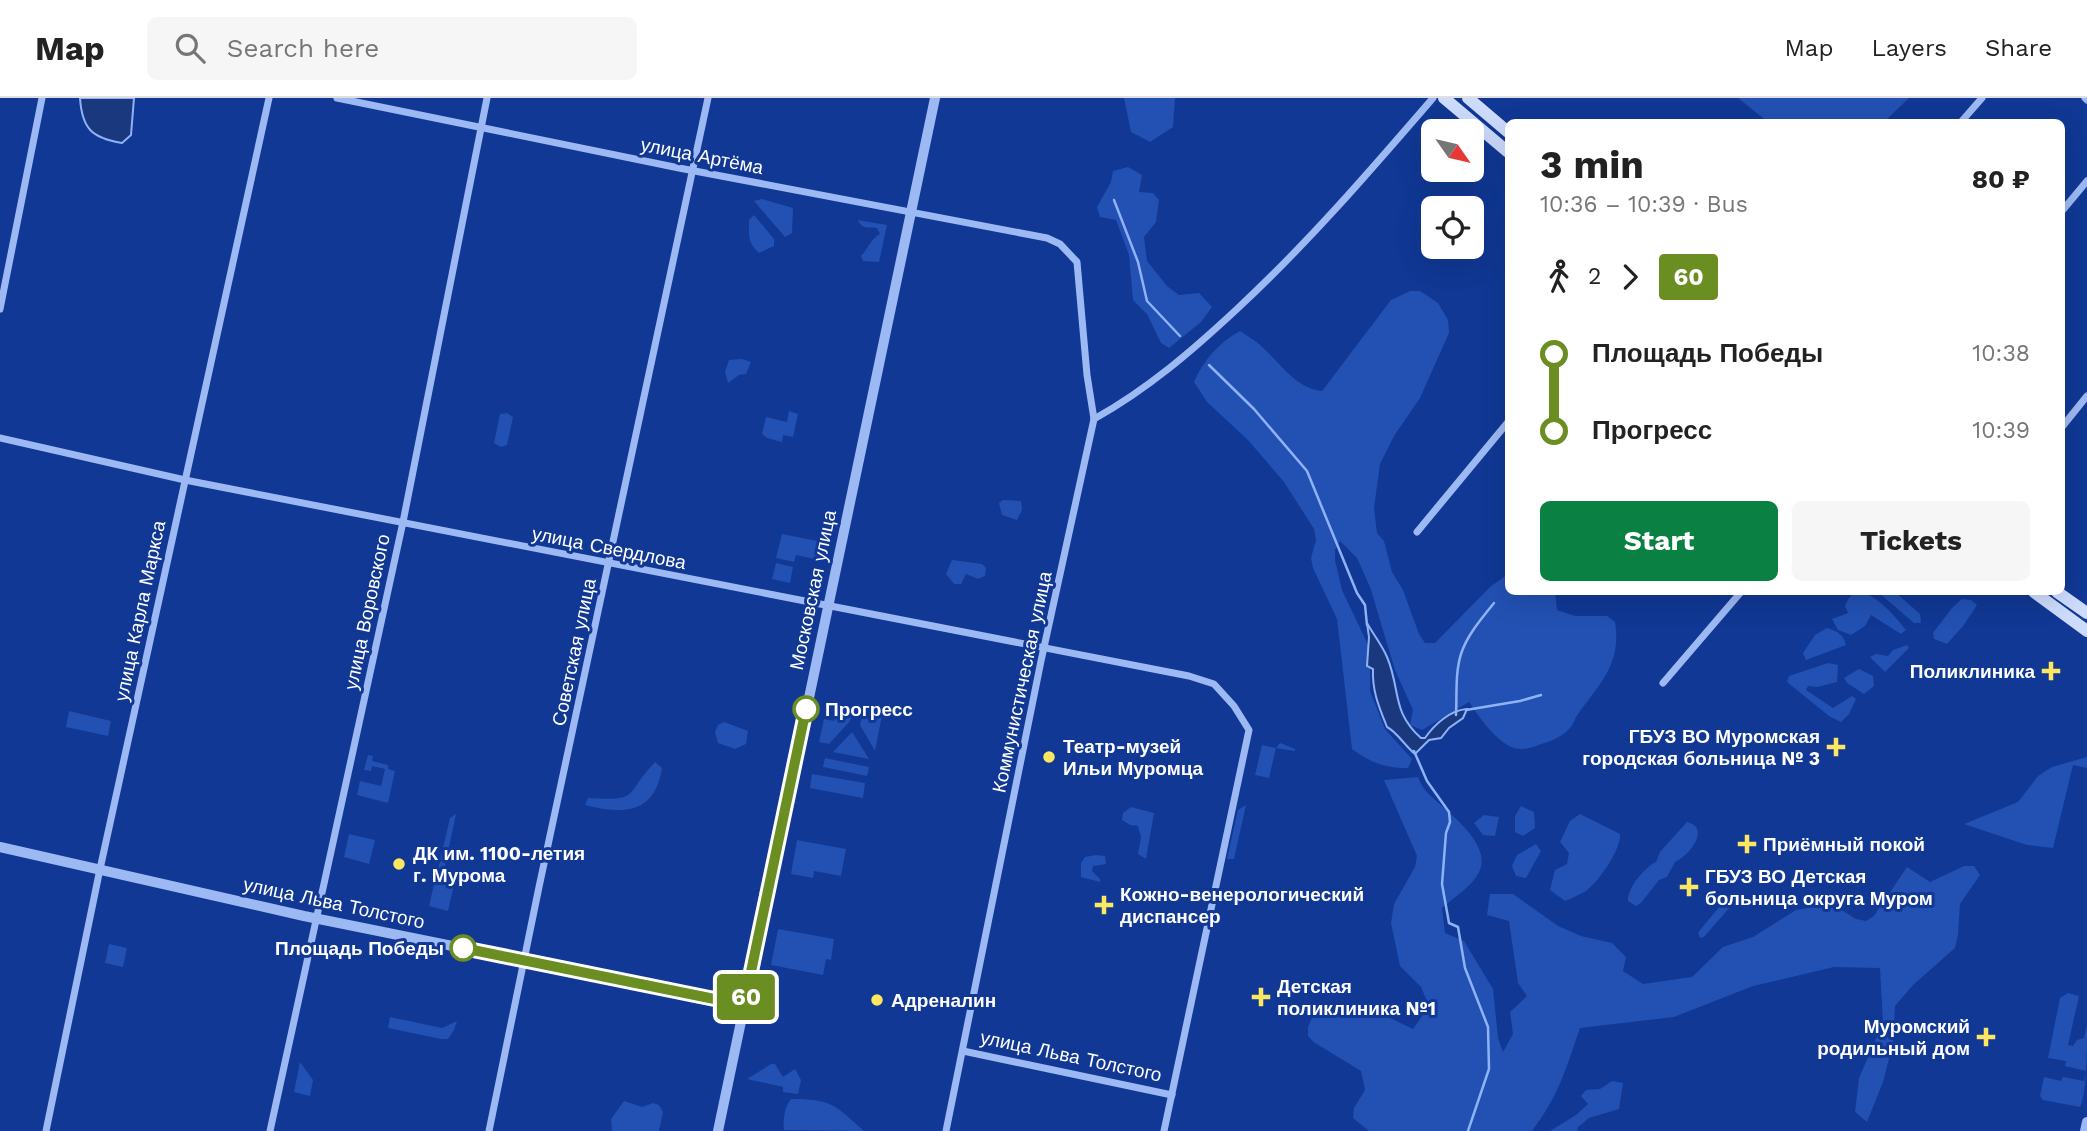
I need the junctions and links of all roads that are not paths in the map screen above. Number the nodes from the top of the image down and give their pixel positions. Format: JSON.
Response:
{"nodes":[{"id":1,"x":42,"y":98,"type":"edge"},
{"id":2,"x":269,"y":98,"type":"edge"},
{"id":3,"x":337,"y":98,"type":"edge"},
{"id":4,"x":487,"y":98,"type":"edge"},
{"id":5,"x":708,"y":98,"type":"edge"},
{"id":6,"x":935,"y":98,"type":"edge"},
{"id":7,"x":1433,"y":98,"type":"edge"},
{"id":8,"x":1444,"y":98,"type":"edge"},
{"id":9,"x":1468,"y":98,"type":"edge"},
{"id":10,"x":1982,"y":98,"type":"edge"},
{"id":11,"x":1964,"y":119,"type":"edge"},
{"id":12,"x":482,"y":128,"type":"junction"},
{"id":13,"x":1505,"y":129,"type":"edge"},
{"id":14,"x":1505,"y":149,"type":"edge"},
{"id":15,"x":694,"y":170,"type":"junction"},
{"id":16,"x":2087,"y":181,"type":"edge"},
{"id":17,"x":2065,"y":207,"type":"edge"},
{"id":18,"x":911,"y":212,"type":"junction"},
{"id":19,"x":1060,"y":244,"type":"joint"},
{"id":20,"x":0,"y":309,"type":"edge"},
{"id":21,"x":2087,"y":396,"type":"edge"},
{"id":22,"x":1094,"y":419,"type":"junction"},
{"id":23,"x":2065,"y":423,"type":"edge"},
{"id":24,"x":1505,"y":426,"type":"edge"},
{"id":25,"x":0,"y":438,"type":"edge"},
{"id":26,"x":185,"y":480,"type":"junction"},
{"id":27,"x":402,"y":522,"type":"junction"},
{"id":28,"x":1417,"y":532,"type":"dead end"},
{"id":29,"x":609,"y":564,"type":"junction"},
{"id":30,"x":1738,"y":595,"type":"edge"},
{"id":31,"x":2038,"y":595,"type":"edge"},
{"id":32,"x":2062,"y":595,"type":"edge"},
{"id":33,"x":827,"y":607,"type":"junction"},
{"id":34,"x":2086,"y":610,"type":"edge"},
{"id":35,"x":2087,"y":631,"type":"edge"},
{"id":36,"x":1044,"y":649,"type":"junction"},
{"id":37,"x":1663,"y":683,"type":"dead end"},
{"id":38,"x":0,"y":847,"type":"edge"},
{"id":39,"x":100,"y":869,"type":"junction"},
{"id":40,"x":316,"y":919,"type":"junction"},
{"id":41,"x":525,"y":960,"type":"junction"},
{"id":42,"x":744,"y":1005,"type":"junction"},
{"id":43,"x":963,"y":1051,"type":"junction"},
{"id":44,"x":1172,"y":1096,"type":"junction"},
{"id":45,"x":2087,"y":1122,"type":"edge"},
{"id":46,"x":46,"y":1131,"type":"edge"},
{"id":47,"x":270,"y":1131,"type":"edge"},
{"id":48,"x":489,"y":1131,"type":"edge"},
{"id":49,"x":718,"y":1131,"type":"edge"},
{"id":50,"x":946,"y":1131,"type":"edge"},
{"id":51,"x":1164,"y":1131,"type":"edge"},
{"id":52,"x":2085,"y":1131,"type":"edge"}],
"edges":[{"from":1,"to":20,"type":"street"},
{"from":2,"to":26,"type":"street","name":"улица Карла Маркса"},
{"from":3,"to":12,"type":"street","name":"улица Артёма"},
{"from":4,"to":12,"type":"street","name":"улица Воровского"},
{"from":5,"to":15,"type":"street","name":"Советская улица"},
{"from":6,"to":18,"type":"street","name":"Московская улица"},
{"from":7,"to":22,"type":"street"},
{"from":8,"to":14,"type":"main road"},
{"from":9,"to":13,"type":"main road"},
{"from":10,"to":11,"type":"street"},
{"from":12,"to":15,"type":"street","name":"улица Артёма"},
{"from":12,"to":27,"type":"street","name":"улица Воровского"},
{"from":15,"to":18,"type":"street","name":"улица Артёма"},
{"from":15,"to":29,"type":"street","name":"Советская улица"},
{"from":16,"to":17,"type":"street"},
{"from":18,"to":19,"type":"street","name":"улица Артёма"},
{"from":18,"to":33,"type":"street","name":"Московская улица"},
{"from":19,"to":22,"type":"street","name":"Коммунистическая улица"},
{"from":21,"to":23,"type":"street"},
{"from":22,"to":36,"type":"street","name":"Коммунистическая улица"},
{"from":24,"to":28,"type":"street"},
{"from":25,"to":26,"type":"street","name":"улица Свердлова"},
{"from":26,"to":27,"type":"street","name":"улица Свердлова"},
{"from":26,"to":39,"type":"street","name":"улица Карла Маркса"},
{"from":27,"to":29,"type":"street","name":"улица Свердлова"},
{"from":27,"to":40,"type":"street","name":"улица Воровского"},
{"from":29,"to":33,"type":"street","name":"улица Свердлова"},
{"from":29,"to":41,"type":"street","name":"Советская улица"},
{"from":30,"to":37,"type":"street"},
{"from":31,"to":35,"type":"main road"},
{"from":32,"to":34,"type":"main road"},
{"from":33,"to":36,"type":"street","name":"улица Свердлова"},
{"from":33,"to":42,"type":"street","name":"Московская улица"},
{"from":36,"to":43,"type":"street","name":"Коммунистическая улица"},
{"from":36,"to":44,"type":"street","name":"улица Свердлова"},
{"from":38,"to":39,"type":"street","name":"улица Льва Толстого"},
{"from":39,"to":40,"type":"street","name":"улица Льва Толстого"},
{"from":39,"to":46,"type":"street","name":"улица Карла Маркса"},
{"from":40,"to":41,"type":"street","name":"улица Льва Толстого"},
{"from":40,"to":47,"type":"street","name":"улица Воровского"},
{"from":41,"to":42,"type":"street","name":"улица Льва Толстого"},
{"from":41,"to":48,"type":"street","name":"Советская улица"},
{"from":42,"to":49,"type":"street","name":"Московская улица"},
{"from":43,"to":44,"type":"street","name":"улица Льва Толстого"},
{"from":43,"to":50,"type":"street","name":"Коммунистическая улица"},
{"from":44,"to":51,"type":"street"},
{"from":45,"to":52,"type":"street"}]}
